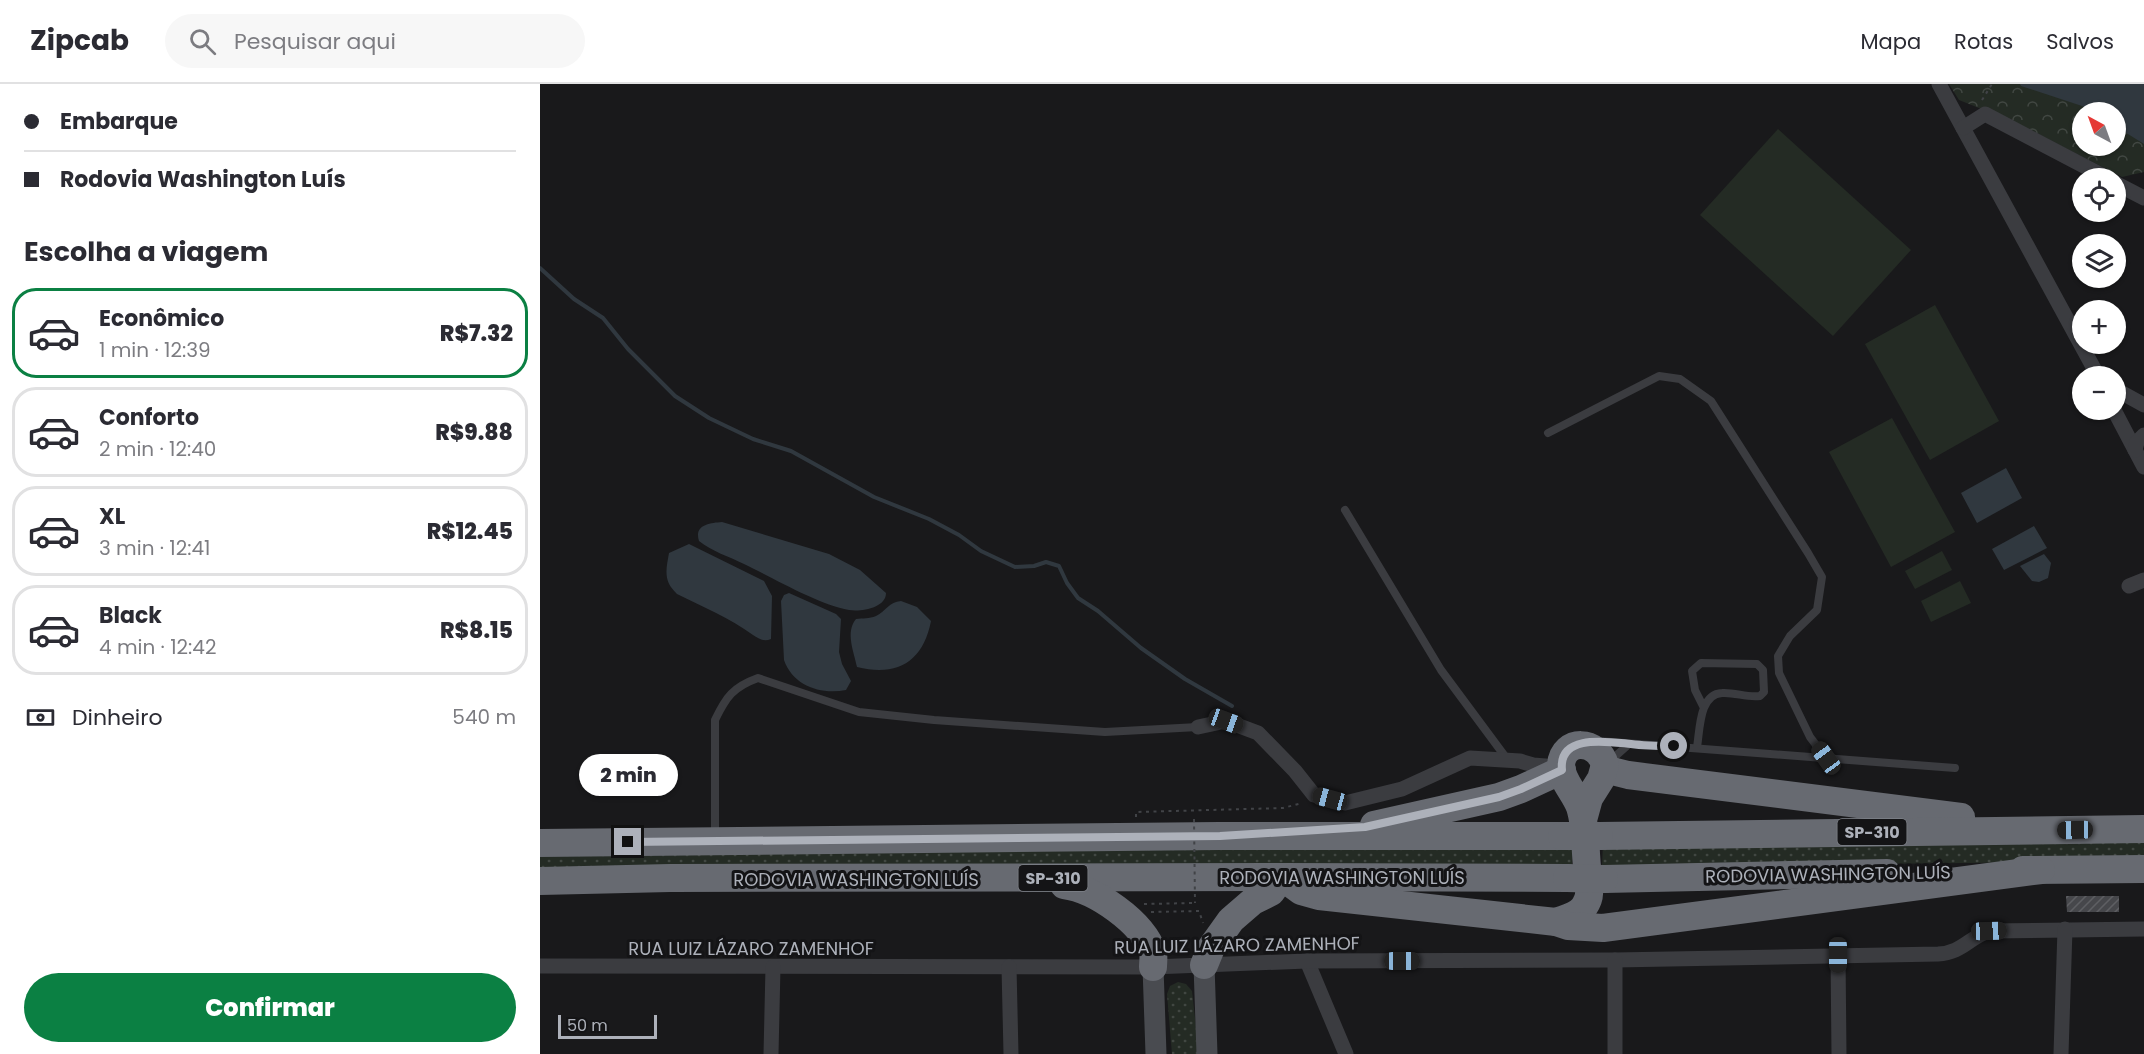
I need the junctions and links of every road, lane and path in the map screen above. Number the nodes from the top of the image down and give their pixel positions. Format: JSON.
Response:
{"nodes":[{"id":1,"x":1939,"y":84,"type":"edge"},
{"id":2,"x":1992,"y":84,"type":"edge"},
{"id":3,"x":1985,"y":114,"type":"junction"},
{"id":4,"x":1963,"y":128,"type":"junction"},
{"id":5,"x":2088,"y":168,"type":"edge"},
{"id":6,"x":2126,"y":189,"type":"edge"},
{"id":7,"x":2144,"y":198,"type":"edge"},
{"id":8,"x":2092,"y":366,"type":"edge"},
{"id":9,"x":2126,"y":395,"type":"edge"},
{"id":10,"x":2144,"y":405,"type":"edge"},
{"id":11,"x":2119,"y":420,"type":"edge"},
{"id":12,"x":1548,"y":433,"type":"dead end"},
{"id":13,"x":2144,"y":435,"type":"edge"},
{"id":14,"x":2134,"y":450,"type":"junction"},
{"id":15,"x":2144,"y":467,"type":"edge"},
{"id":16,"x":1345,"y":510,"type":"dead end"},
{"id":17,"x":2144,"y":580,"type":"edge"},
{"id":18,"x":2129,"y":586,"type":"dead end"},
{"id":19,"x":1703,"y":706,"type":"junction"},
{"id":20,"x":1198,"y":727,"type":"joint"},
{"id":21,"x":1629,"y":744,"type":"junction"},
{"id":22,"x":1697,"y":747,"type":"junction"},
{"id":23,"x":1826,"y":758,"type":"junction"},
{"id":24,"x":1508,"y":760,"type":"junction"},
{"id":25,"x":1567,"y":761,"type":"junction"},
{"id":26,"x":1955,"y":768,"type":"dead end"},
{"id":27,"x":1604,"y":769,"type":"junction"},
{"id":28,"x":1314,"y":795,"type":"junction"},
{"id":29,"x":1194,"y":819,"type":"dead end"},
{"id":30,"x":1136,"y":820,"type":"dead end"},
{"id":31,"x":2144,"y":829,"type":"edge"},
{"id":32,"x":2052,"y":830,"type":"junction"},
{"id":33,"x":1581,"y":831,"type":"junction"},
{"id":34,"x":1220,"y":836,"type":"junction"},
{"id":35,"x":715,"y":841,"type":"junction"},
{"id":36,"x":540,"y":843,"type":"edge"},
{"id":37,"x":2144,"y":869,"type":"edge"},
{"id":38,"x":2041,"y":870,"type":"junction"},
{"id":39,"x":1282,"y":877,"type":"junction"},
{"id":40,"x":1002,"y":879,"type":"junction"},
{"id":41,"x":540,"y":881,"type":"edge"},
{"id":42,"x":1597,"y":888,"type":"junction"},
{"id":43,"x":1137,"y":904,"type":"dead end"},
{"id":44,"x":1199,"y":911,"type":"dead end"},
{"id":45,"x":1147,"y":912,"type":"dead end"},
{"id":46,"x":1556,"y":922,"type":"junction"},
{"id":47,"x":1632,"y":926,"type":"junction"},
{"id":48,"x":2065,"y":929,"type":"junction"},
{"id":49,"x":2144,"y":929,"type":"edge"},
{"id":50,"x":1838,"y":955,"type":"junction"},
{"id":51,"x":1615,"y":960,"type":"junction"},
{"id":52,"x":1307,"y":961,"type":"junction"},
{"id":53,"x":1204,"y":965,"type":"junction"},
{"id":54,"x":540,"y":966,"type":"edge"},
{"id":55,"x":773,"y":967,"type":"junction"},
{"id":56,"x":1010,"y":967,"type":"junction"},
{"id":57,"x":1153,"y":967,"type":"junction"},
{"id":58,"x":771,"y":1054,"type":"edge"},
{"id":59,"x":1011,"y":1054,"type":"edge"},
{"id":60,"x":1156,"y":1054,"type":"edge"},
{"id":61,"x":1207,"y":1054,"type":"edge"},
{"id":62,"x":1346,"y":1054,"type":"edge"},
{"id":63,"x":1615,"y":1054,"type":"edge"},
{"id":64,"x":1839,"y":1054,"type":"edge"},
{"id":65,"x":2061,"y":1054,"type":"edge"}],
"edges":[{"from":1,"to":4,"type":"street"},
{"from":2,"to":3,"type":"path"},
{"from":3,"to":4,"type":"street"},
{"from":3,"to":5,"type":"street"},
{"from":4,"to":8,"type":"street"},
{"from":6,"to":7,"type":"street"},
{"from":9,"to":10,"type":"street"},
{"from":11,"to":14,"type":"street"},
{"from":12,"to":23,"type":"lane"},
{"from":13,"to":14,"type":"street"},
{"from":14,"to":15,"type":"street"},
{"from":16,"to":24,"type":"lane"},
{"from":17,"to":18,"type":"street"},
{"from":19,"to":19,"type":"lane"},
{"from":19,"to":22,"type":"lane"},
{"from":20,"to":28,"type":"street"},
{"from":20,"to":35,"type":"lane"},
{"from":21,"to":22,"type":"lane"},
{"from":21,"to":25,"type":"lane"},
{"from":21,"to":27,"type":"lane"},
{"from":22,"to":23,"type":"lane"},
{"from":23,"to":26,"type":"lane"},
{"from":24,"to":25,"type":"street"},
{"from":24,"to":28,"type":"street"},
{"from":25,"to":27,"type":"highway"},
{"from":25,"to":33,"type":"highway"},
{"from":25,"to":34,"type":"highway"},
{"from":27,"to":32,"type":"highway"},
{"from":27,"to":33,"type":"highway"},
{"from":28,"to":30,"type":"path"},
{"from":29,"to":43,"type":"path","bridge":true},
{"from":31,"to":32,"type":"highway","number":"SP-310"},
{"from":32,"to":33,"type":"highway","number":"SP-310"},
{"from":33,"to":34,"type":"highway","number":"SP-310"},
{"from":33,"to":42,"type":"highway"},
{"from":34,"to":35,"type":"highway","number":"SP-310"},
{"from":35,"to":36,"type":"highway","number":"SP-310"},
{"from":37,"to":38,"type":"highway","name":"RODOVIA WASHINGTON LUÍS","number":"SP-310"},
{"from":38,"to":42,"type":"highway","name":"RODOVIA WASHINGTON LUÍS","number":"SP-310"},
{"from":38,"to":47,"type":"highway"},
{"from":39,"to":40,"type":"highway","name":"RODOVIA WASHINGTON LUÍS","number":"SP-310"},
{"from":39,"to":42,"type":"highway","name":"RODOVIA WASHINGTON LUÍS","number":"SP-310","bridge":true},
{"from":39,"to":46,"type":"highway"},
{"from":39,"to":53,"type":"highway"},
{"from":40,"to":41,"type":"highway","name":"RODOVIA WASHINGTON LUÍS","number":"SP-310"},
{"from":40,"to":57,"type":"highway"},
{"from":42,"to":46,"type":"highway"},
{"from":42,"to":47,"type":"highway"},
{"from":44,"to":45,"type":"path"},
{"from":46,"to":47,"type":"highway"},
{"from":48,"to":49,"type":"street","name":"RUA LUIZ LÁZARO ZAMENHOF"},
{"from":48,"to":50,"type":"street","name":"RUA LUIZ LÁZARO ZAMENHOF"},
{"from":48,"to":65,"type":"street"},
{"from":50,"to":51,"type":"street","name":"RUA LUIZ LÁZARO ZAMENHOF"},
{"from":50,"to":64,"type":"street"},
{"from":51,"to":52,"type":"street","name":"RUA LUIZ LÁZARO ZAMENHOF"},
{"from":51,"to":63,"type":"street"},
{"from":52,"to":53,"type":"street","name":"RUA LUIZ LÁZARO ZAMENHOF"},
{"from":52,"to":62,"type":"street"},
{"from":53,"to":57,"type":"street","name":"RUA LUIZ LÁZARO ZAMENHOF"},
{"from":53,"to":61,"type":"street"},
{"from":54,"to":55,"type":"street","name":"RUA LUIZ LÁZARO ZAMENHOF"},
{"from":55,"to":56,"type":"street","name":"RUA LUIZ LÁZARO ZAMENHOF"},
{"from":55,"to":58,"type":"street"},
{"from":56,"to":57,"type":"street","name":"RUA LUIZ LÁZARO ZAMENHOF"},
{"from":56,"to":59,"type":"street"},
{"from":57,"to":60,"type":"street"}]}
